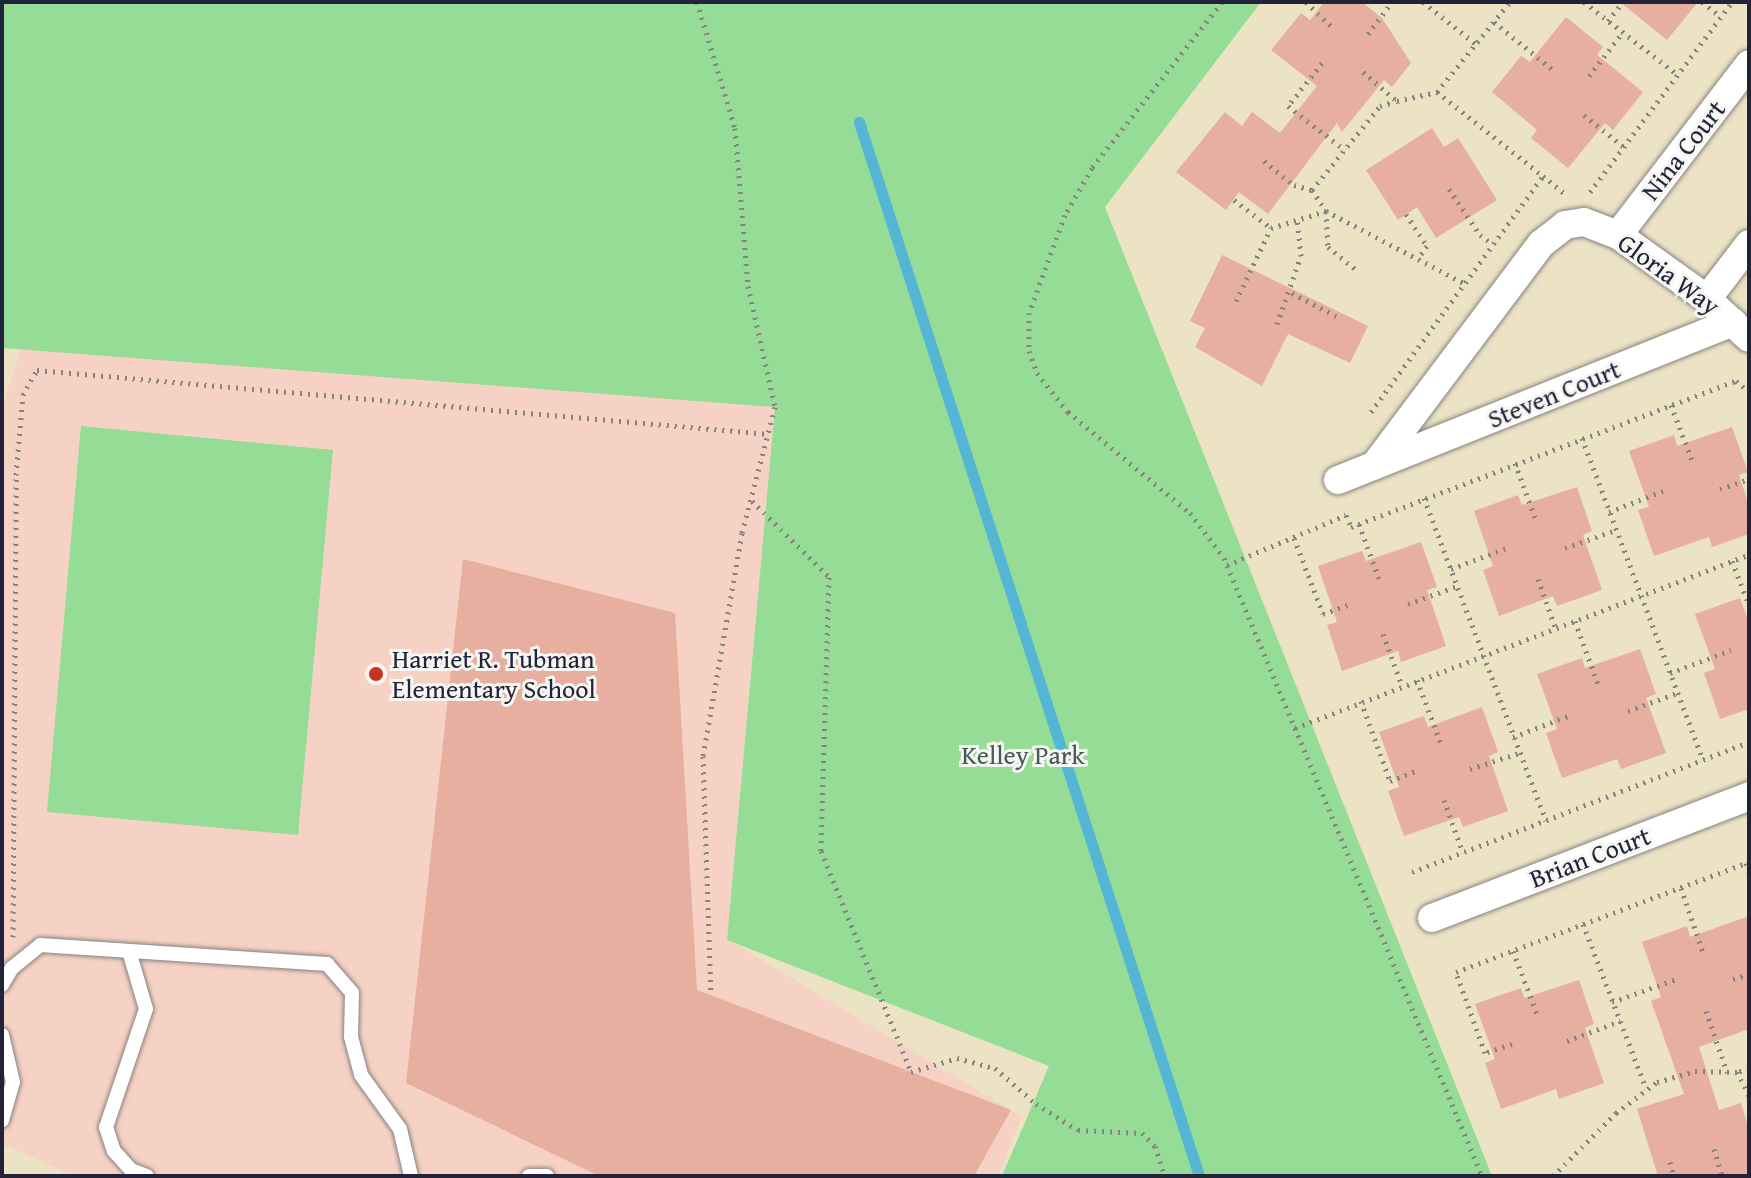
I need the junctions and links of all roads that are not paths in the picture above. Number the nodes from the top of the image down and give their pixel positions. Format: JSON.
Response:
{"nodes":[{"id":1,"x":1749,"y":64,"type":"edge"},
{"id":2,"x":1618,"y":235,"type":"junction"},
{"id":3,"x":1749,"y":244,"type":"edge"},
{"id":4,"x":1707,"y":299,"type":"junction"},
{"id":5,"x":1741,"y":330,"type":"edge"},
{"id":6,"x":1375,"y":465,"type":"junction"},
{"id":7,"x":1338,"y":480,"type":"dead end"},
{"id":8,"x":1749,"y":796,"type":"edge"},
{"id":9,"x":1432,"y":918,"type":"dead end"},
{"id":10,"x":129,"y":951,"type":"junction"},
{"id":11,"x":2,"y":985,"type":"edge"},
{"id":12,"x":2,"y":1035,"type":"edge"},
{"id":13,"x":2,"y":1120,"type":"edge"},
{"id":14,"x":147,"y":1176,"type":"edge"},
{"id":15,"x":411,"y":1176,"type":"edge"},
{"id":16,"x":529,"y":1176,"type":"edge"},
{"id":17,"x":547,"y":1176,"type":"edge"}],
"edges":[{"from":1,"to":2,"type":"street","name":"Nina Court"},
{"from":2,"to":4,"type":"street","name":"Gloria Way"},
{"from":2,"to":6,"type":"street","name":"Gloria Way"},
{"from":3,"to":4,"type":"street"},
{"from":4,"to":5,"type":"street","name":"Gloria Way"},
{"from":5,"to":6,"type":"street","name":"Steven Court"},
{"from":6,"to":7,"type":"street","name":"Steven Court"},
{"from":8,"to":9,"type":"street","name":"Brian Court"},
{"from":10,"to":11,"type":"lane"},
{"from":10,"to":14,"type":"lane"},
{"from":10,"to":15,"type":"lane"},
{"from":12,"to":13,"type":"lane"},
{"from":16,"to":17,"type":"lane"}]}
